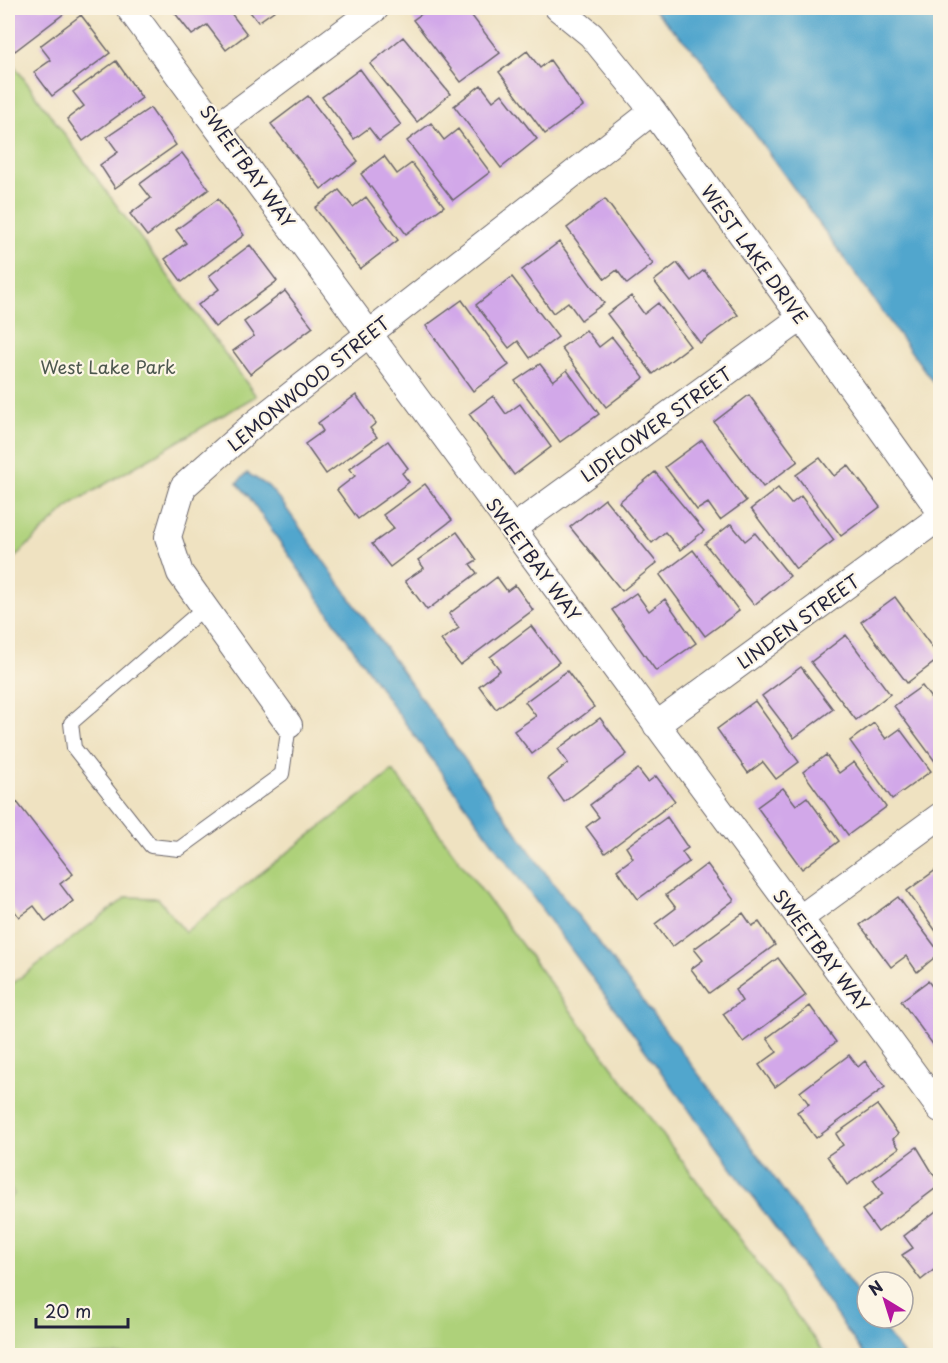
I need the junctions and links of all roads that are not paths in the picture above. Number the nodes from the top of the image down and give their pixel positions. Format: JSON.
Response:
{"nodes":[{"id":1,"x":129,"y":8,"type":"edge"},
{"id":2,"x":376,"y":8,"type":"edge"},
{"id":3,"x":558,"y":8,"type":"edge"},
{"id":4,"x":653,"y":111,"type":"junction"},
{"id":5,"x":218,"y":126,"type":"junction"},
{"id":6,"x":801,"y":318,"type":"junction"},
{"id":7,"x":370,"y":332,"type":"junction"},
{"id":8,"x":940,"y":511,"type":"edge"},
{"id":9,"x":940,"y":517,"type":"edge"},
{"id":10,"x":512,"y":529,"type":"junction"},
{"id":11,"x":205,"y":607,"type":"junction"},
{"id":12,"x":289,"y":724,"type":"joint"},
{"id":13,"x":656,"y":725,"type":"junction"},
{"id":14,"x":940,"y":816,"type":"edge"},
{"id":15,"x":800,"y":919,"type":"junction"},
{"id":16,"x":940,"y":1109,"type":"edge"}],
"edges":[{"from":1,"to":5,"type":"street","name":"SWEETBAY WAY"},
{"from":2,"to":5,"type":"street"},
{"from":3,"to":4,"type":"street","name":"WEST LAKE DRIVE"},
{"from":4,"to":6,"type":"street","name":"WEST LAKE DRIVE"},
{"from":4,"to":7,"type":"street","name":"LEMONWOOD STREET"},
{"from":5,"to":7,"type":"street","name":"SWEETBAY WAY"},
{"from":6,"to":8,"type":"street","name":"WEST LAKE DRIVE"},
{"from":6,"to":10,"type":"street","name":"LIDFLOWER STREET"},
{"from":7,"to":10,"type":"street","name":"SWEETBAY WAY"},
{"from":7,"to":11,"type":"street","name":"LEMONWOOD STREET"},
{"from":9,"to":13,"type":"street","name":"LINDEN STREET"},
{"from":10,"to":13,"type":"street","name":"SWEETBAY WAY"},
{"from":11,"to":12,"type":"street","name":"LEMONWOOD STREET"},
{"from":11,"to":12,"type":"lane"},
{"from":13,"to":15,"type":"street","name":"SWEETBAY WAY"},
{"from":14,"to":15,"type":"street"},
{"from":15,"to":16,"type":"street","name":"SWEETBAY WAY"}]}
